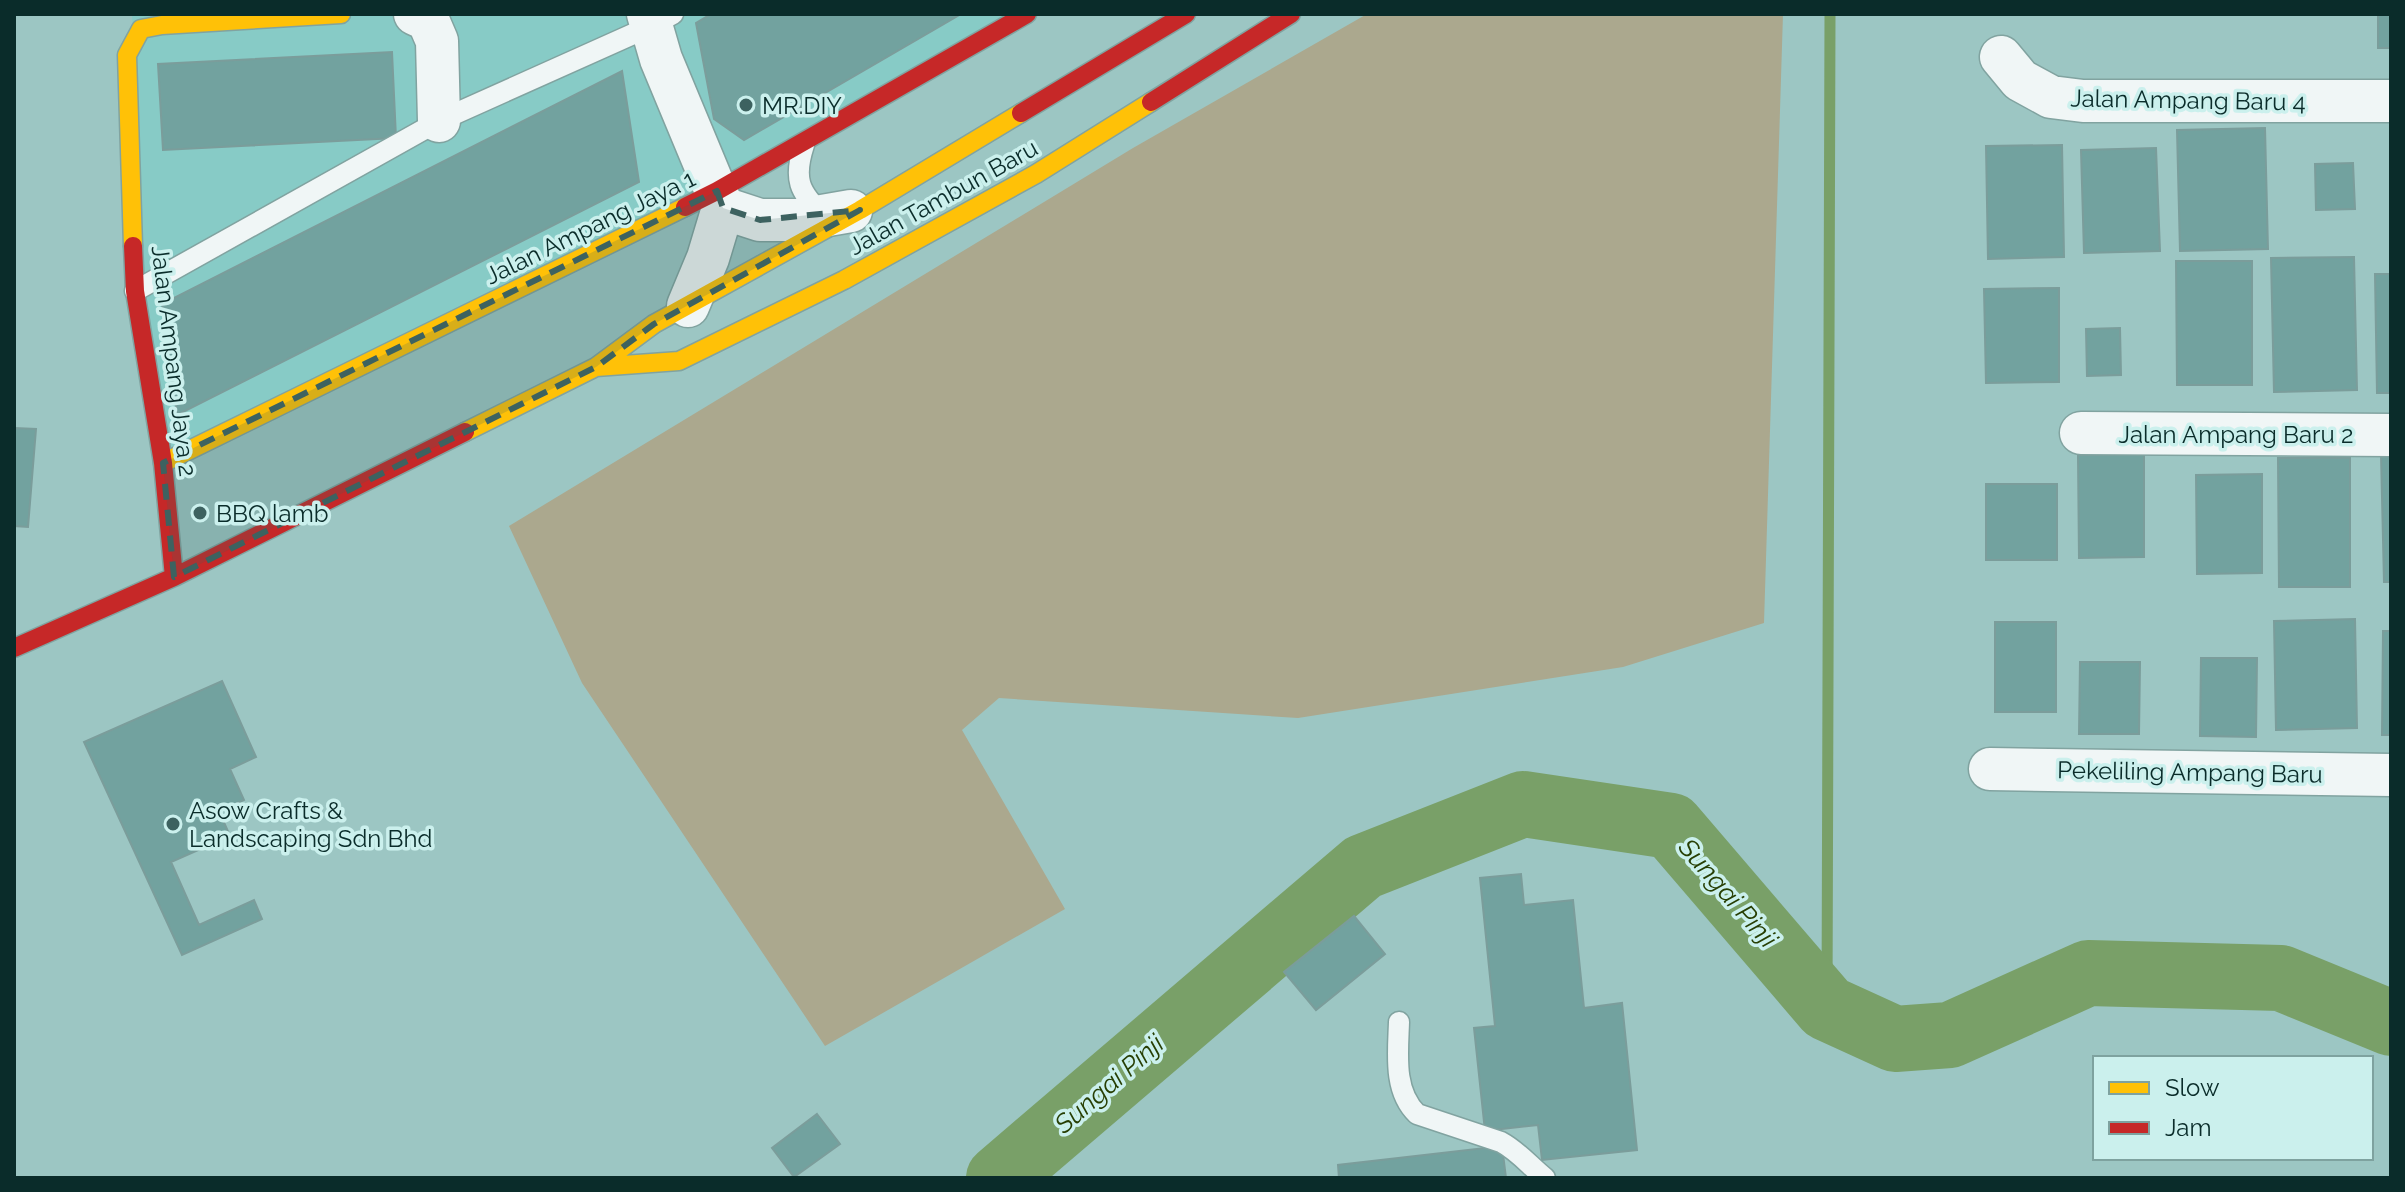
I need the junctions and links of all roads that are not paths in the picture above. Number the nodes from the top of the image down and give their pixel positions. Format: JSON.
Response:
{"nodes":[{"id":1,"x":341,"y":14,"type":"edge"},
{"id":2,"x":415,"y":14,"type":"edge"},
{"id":3,"x":1027,"y":14,"type":"edge"},
{"id":4,"x":1186,"y":14,"type":"edge"},
{"id":5,"x":1291,"y":14,"type":"edge"},
{"id":6,"x":657,"y":18,"type":"edge"},
{"id":7,"x":2001,"y":57,"type":"dead end"},
{"id":8,"x":2391,"y":101,"type":"edge"},
{"id":9,"x":439,"y":121,"type":"junction"},
{"id":10,"x":805,"y":141,"type":"junction"},
{"id":11,"x":720,"y":200,"type":"junction"},
{"id":12,"x":842,"y":213,"type":"junction"},
{"id":13,"x":135,"y":291,"type":"junction"},
{"id":14,"x":688,"y":306,"type":"junction"},
{"id":15,"x":596,"y":367,"type":"junction"},
{"id":16,"x":2081,"y":433,"type":"dead end"},
{"id":17,"x":2391,"y":435,"type":"edge"},
{"id":18,"x":163,"y":463,"type":"junction"},
{"id":19,"x":174,"y":577,"type":"junction"},
{"id":20,"x":17,"y":645,"type":"edge"},
{"id":21,"x":1990,"y":769,"type":"dead end"},
{"id":22,"x":2391,"y":775,"type":"edge"},
{"id":23,"x":1399,"y":1022,"type":"dead end"},
{"id":24,"x":1545,"y":1178,"type":"edge"}],
"edges":[{"from":1,"to":13,"type":"main road","name":"Jalan Ampang Jaya 2"},
{"from":2,"to":9,"type":"street"},
{"from":3,"to":10,"type":"main road","name":"Jalan Ampang Jaya 1"},
{"from":4,"to":12,"type":"main road","name":"Jalan Tambun Baru"},
{"from":5,"to":15,"type":"main road","name":"Jalan Tambun Baru"},
{"from":6,"to":9,"type":"lane"},
{"from":6,"to":11,"type":"street"},
{"from":7,"to":8,"type":"street","name":"Jalan Ampang Baru 4"},
{"from":9,"to":13,"type":"lane"},
{"from":10,"to":11,"type":"main road","name":"Jalan Ampang Jaya 1"},
{"from":10,"to":12,"type":"lane"},
{"from":11,"to":12,"type":"street"},
{"from":11,"to":14,"type":"street"},
{"from":11,"to":18,"type":"main road","name":"Jalan Ampang Jaya 1"},
{"from":12,"to":14,"type":"main road","name":"Jalan Tambun Baru"},
{"from":13,"to":18,"type":"main road","name":"Jalan Ampang Jaya 2"},
{"from":14,"to":15,"type":"main road","name":"Jalan Tambun Baru"},
{"from":15,"to":19,"type":"main road","name":"Jalan Tambun Baru"},
{"from":16,"to":17,"type":"street","name":"Jalan Ampang Baru 2"},
{"from":18,"to":19,"type":"main road","name":"Jalan Ampang Jaya 2"},
{"from":19,"to":20,"type":"main road","name":"Jalan Tambun Baru"},
{"from":21,"to":22,"type":"street","name":"Pekeliling Ampang Baru"},
{"from":23,"to":24,"type":"lane"}]}
